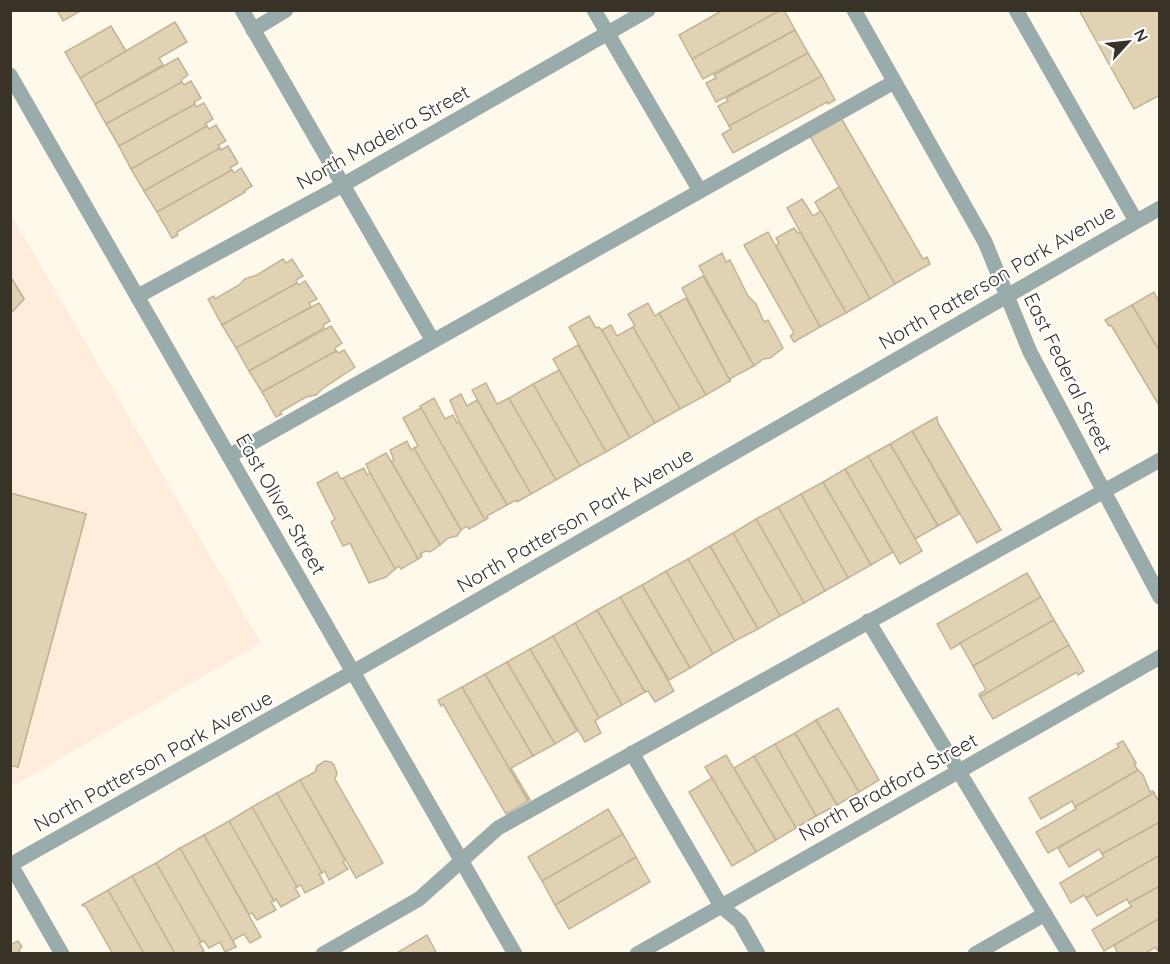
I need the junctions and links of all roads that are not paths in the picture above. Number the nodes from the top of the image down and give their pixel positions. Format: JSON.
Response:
{"nodes":[{"id":1,"x":242,"y":10,"type":"edge"},
{"id":2,"x":286,"y":10,"type":"edge"},
{"id":3,"x":594,"y":10,"type":"edge"},
{"id":4,"x":648,"y":10,"type":"edge"},
{"id":5,"x":854,"y":10,"type":"edge"},
{"id":6,"x":1016,"y":10,"type":"edge"},
{"id":7,"x":253,"y":30,"type":"junction"},
{"id":8,"x":607,"y":34,"type":"junction"},
{"id":9,"x":10,"y":75,"type":"edge"},
{"id":10,"x":894,"y":82,"type":"junction"},
{"id":11,"x":341,"y":186,"type":"junction"},
{"id":12,"x":700,"y":191,"type":"junction"},
{"id":13,"x":1160,"y":208,"type":"edge"},
{"id":14,"x":1136,"y":221,"type":"junction"},
{"id":15,"x":138,"y":296,"type":"junction"},
{"id":16,"x":1007,"y":296,"type":"junction"},
{"id":17,"x":433,"y":341,"type":"junction"},
{"id":18,"x":229,"y":456,"type":"junction"},
{"id":19,"x":1160,"y":460,"type":"edge"},
{"id":20,"x":1104,"y":491,"type":"junction"},
{"id":21,"x":1160,"y":597,"type":"edge"},
{"id":22,"x":868,"y":621,"type":"junction"},
{"id":23,"x":1160,"y":657,"type":"edge"},
{"id":24,"x":353,"y":672,"type":"junction"},
{"id":25,"x":633,"y":753,"type":"junction"},
{"id":26,"x":960,"y":771,"type":"junction"},
{"id":27,"x":462,"y":861,"type":"junction"},
{"id":28,"x":11,"y":865,"type":"edge"},
{"id":29,"x":721,"y":906,"type":"junction"},
{"id":30,"x":1045,"y":914,"type":"junction"},
{"id":31,"x":62,"y":954,"type":"edge"},
{"id":32,"x":323,"y":954,"type":"edge"},
{"id":33,"x":515,"y":954,"type":"edge"},
{"id":34,"x":637,"y":954,"type":"edge"},
{"id":35,"x":758,"y":954,"type":"edge"},
{"id":36,"x":975,"y":954,"type":"edge"},
{"id":37,"x":1069,"y":954,"type":"edge"}],
"edges":[{"from":1,"to":7,"type":"street"},
{"from":2,"to":7,"type":"street"},
{"from":3,"to":8,"type":"street"},
{"from":4,"to":8,"type":"street","name":"North Madeira Street"},
{"from":5,"to":10,"type":"street","name":"East Federal Street"},
{"from":6,"to":14,"type":"street"},
{"from":7,"to":11,"type":"street"},
{"from":8,"to":11,"type":"street","name":"North Madeira Street"},
{"from":8,"to":12,"type":"street"},
{"from":9,"to":15,"type":"street","name":"East Oliver Street"},
{"from":10,"to":12,"type":"street"},
{"from":10,"to":16,"type":"street","name":"East Federal Street"},
{"from":11,"to":15,"type":"street","name":"North Madeira Street"},
{"from":11,"to":17,"type":"street"},
{"from":12,"to":17,"type":"street"},
{"from":13,"to":14,"type":"street","name":"North Patterson Park Avenue"},
{"from":14,"to":16,"type":"street","name":"North Patterson Park Avenue"},
{"from":15,"to":18,"type":"street","name":"East Oliver Street"},
{"from":16,"to":20,"type":"street","name":"East Federal Street"},
{"from":16,"to":24,"type":"street","name":"North Patterson Park Avenue"},
{"from":17,"to":18,"type":"street"},
{"from":18,"to":24,"type":"street","name":"East Oliver Street"},
{"from":19,"to":20,"type":"street"},
{"from":20,"to":21,"type":"street","name":"East Federal Street"},
{"from":20,"to":22,"type":"street"},
{"from":22,"to":25,"type":"street"},
{"from":22,"to":26,"type":"street"},
{"from":23,"to":26,"type":"street","name":"North Bradford Street"},
{"from":24,"to":27,"type":"street","name":"East Oliver Street"},
{"from":24,"to":28,"type":"street","name":"North Patterson Park Avenue"},
{"from":25,"to":27,"type":"street"},
{"from":25,"to":29,"type":"street"},
{"from":26,"to":29,"type":"street","name":"North Bradford Street"},
{"from":26,"to":30,"type":"street"},
{"from":27,"to":32,"type":"street"},
{"from":27,"to":33,"type":"street","name":"East Oliver Street"},
{"from":28,"to":31,"type":"street"},
{"from":29,"to":34,"type":"street","name":"North Bradford Street"},
{"from":29,"to":35,"type":"street"},
{"from":30,"to":36,"type":"street"},
{"from":30,"to":37,"type":"street"}]}
